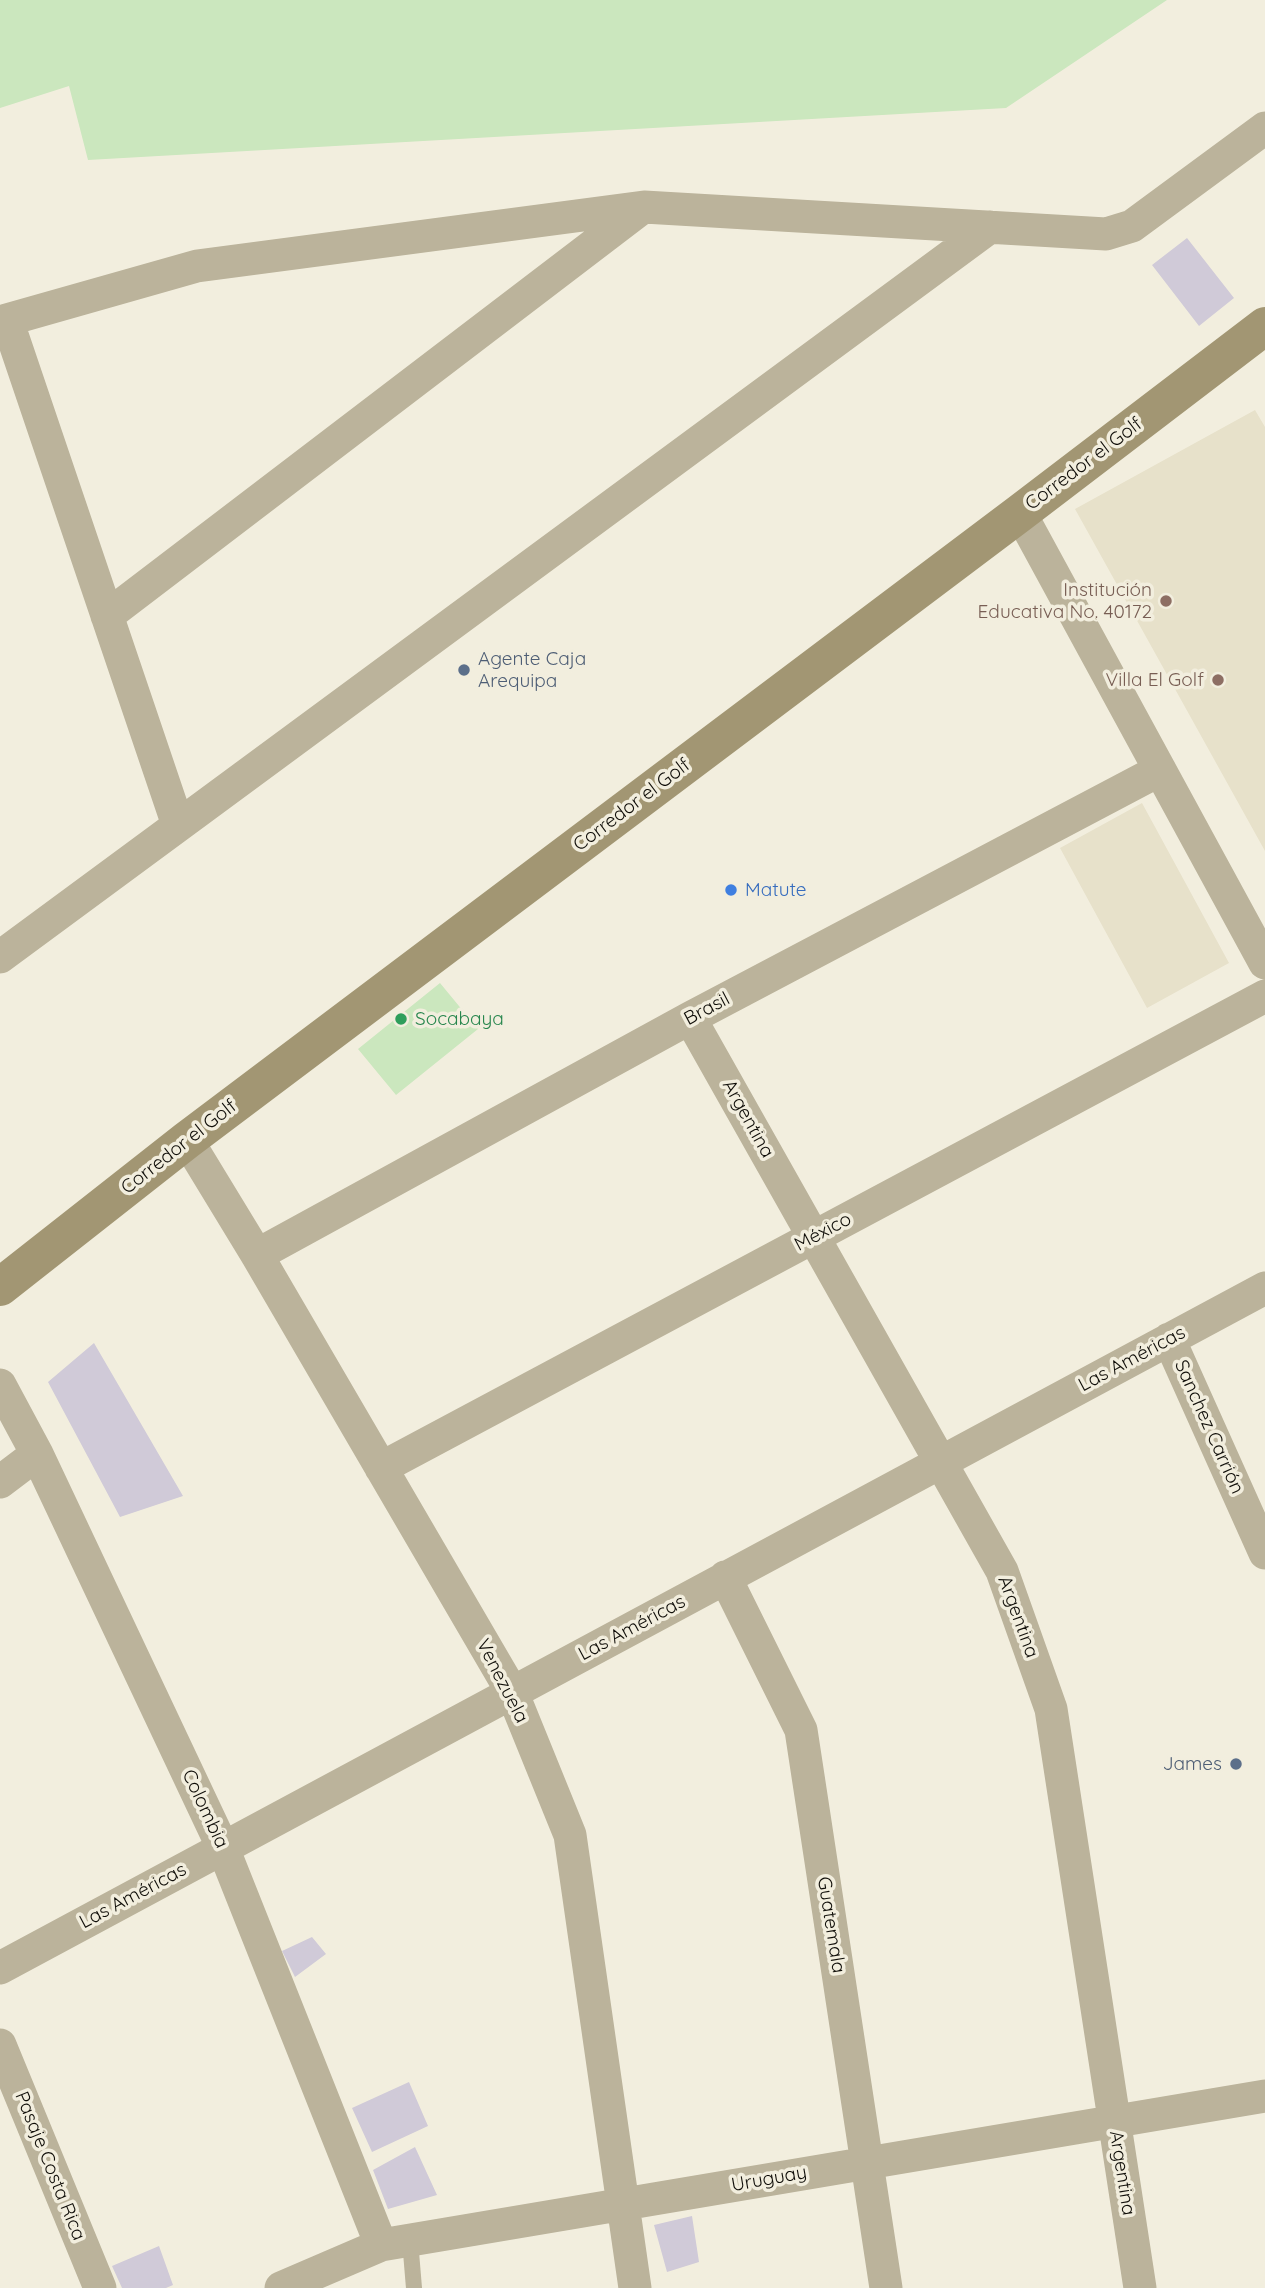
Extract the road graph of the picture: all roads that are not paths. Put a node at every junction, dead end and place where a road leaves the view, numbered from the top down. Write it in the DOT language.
graph roads {
  1 [pos="1265,128"];
  2 [pos="644,207"];
  3 [pos="990,227"];
  4 [pos="3,321"];
  5 [pos="1265,326"];
  6 [pos="1020,513"];
  7 [pos="107,616"];
  8 [pos="1160,770"];
  9 [pos="178,825"];
  10 [pos="0,957"];
  11 [pos="1265,963"];
  12 [pos="1265,996"];
  13 [pos="690,1018"];
  14 [pos="187,1140"];
  15 [pos="814,1237"];
  16 [pos="257,1255"];
  17 [pos="0,1287"];
  18 [pos="1265,1288"];
  19 [pos="1169,1339"];
  20 [pos="0,1385"];
  21 [pos="37,1454"];
  22 [pos="941,1462"];
  23 [pos="381,1468"];
  24 [pos="0,1482"];
  25 [pos="1265,1553"];
  26 [pos="725,1577"];
  27 [pos="512,1692"];
  28 [pos="223,1848"];
  29 [pos="0,1968"];
  30 [pos="0,2045"];
  31 [pos="1265,2096"];
  32 [pos="1114,2121"];
  33 [pos="867,2163"];
  34 [pos="623,2204"];
  35 [pos="395,2242"];
  36 [pos="100,2288"];
  37 [pos="281,2288"];
  38 [pos="414,2288"];
  39 [pos="635,2288"];
  40 [pos="886,2288"];
  41 [pos="1140,2288"];
  1 -- 3 [label="street"];
  2 -- 3 [label="street"];
  2 -- 4 [label="street"];
  2 -- 7 [label="street"];
  3 -- 9 [label="street"];
  4 -- 7 [label="street"];
  5 -- 6 [label="street, Corredor el Golf"];
  6 -- 8 [label="street"];
  6 -- 14 [label="street, Corredor el Golf"];
  7 -- 9 [label="street"];
  8 -- 11 [label="street"];
  8 -- 13 [label="street, Brasil"];
  9 -- 10 [label="street"];
  12 -- 15 [label="street, México"];
  13 -- 15 [label="street, Argentina"];
  13 -- 16 [label="street, Brasil"];
  14 -- 16 [label="street, Venezuela"];
  14 -- 17 [label="street, Corredor el Golf"];
  15 -- 22 [label="street, Argentina"];
  15 -- 23 [label="street, México"];
  16 -- 23 [label="street, Venezuela"];
  18 -- 19 [label="street, Las Américas"];
  19 -- 22 [label="street, Las Américas"];
  19 -- 25 [label="street, Sanchez Carrión"];
  20 -- 21 [label="street, Colombia"];
  21 -- 24 [label="street"];
  21 -- 28 [label="street, Colombia"];
  22 -- 26 [label="street, Las Américas"];
  22 -- 32 [label="street, Argentina"];
  23 -- 27 [label="street, Venezuela"];
  26 -- 27 [label="street, Las Américas"];
  26 -- 33 [label="street, Guatemala"];
  27 -- 28 [label="street, Las Américas"];
  27 -- 34 [label="street, Venezuela"];
  28 -- 29 [label="street, Las Américas"];
  28 -- 35 [label="street, Colombia"];
  30 -- 36 [label="street, Pasaje Costa Rica"];
  31 -- 32 [label="street, Uruguay"];
  32 -- 33 [label="street, Uruguay"];
  32 -- 41 [label="street, Argentina"];
  33 -- 34 [label="street, Uruguay"];
  33 -- 40 [label="street, Guatemala"];
  34 -- 35 [label="street, Uruguay"];
  34 -- 39 [label="street, Venezuela"];
  35 -- 37 [label="street, Uruguay"];
  35 -- 38 [label="lane"];
}
